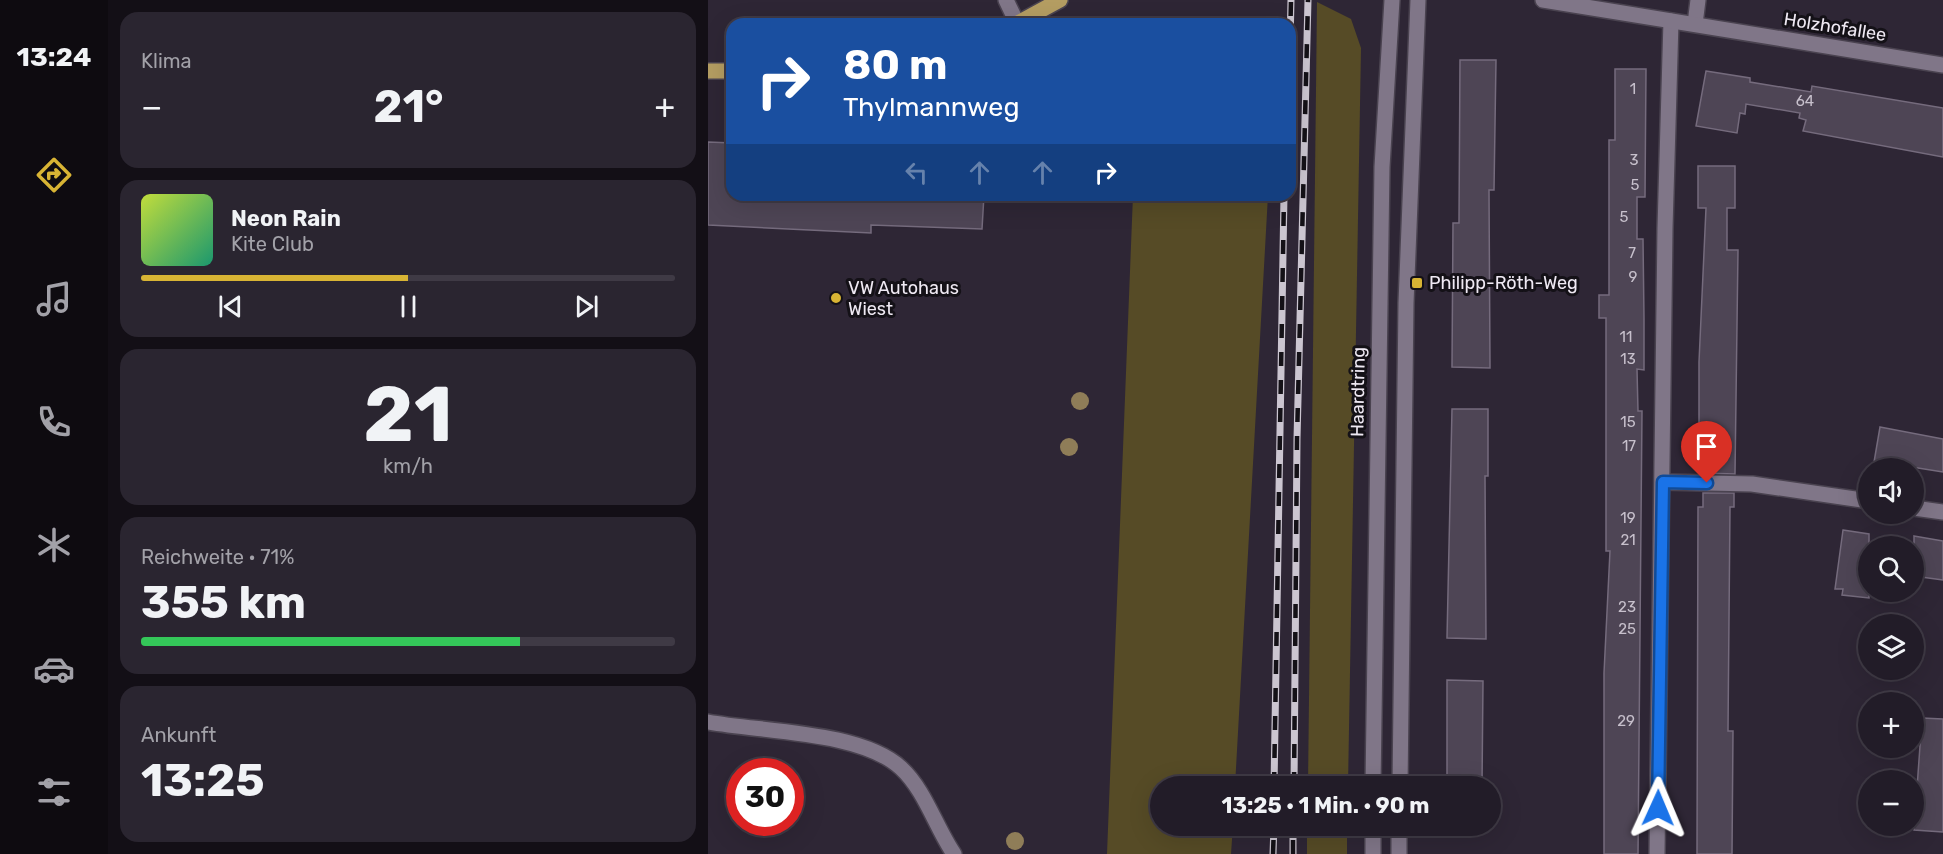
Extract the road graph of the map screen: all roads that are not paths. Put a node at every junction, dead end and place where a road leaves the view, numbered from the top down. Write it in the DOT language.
graph roads {
  1 [pos="1006,0"];
  2 [pos="1060,0"];
  3 [pos="1392,0"];
  4 [pos="1418,0"];
  5 [pos="1543,0"];
  6 [pos="1698,0"];
  7 [pos="1042,4"];
  8 [pos="1017,18"];
  9 [pos="1026,18"];
  10 [pos="1671,21"];
  11 [pos="1695,24"];
  12 [pos="1943,65"];
  13 [pos="708,71"];
  14 [pos="726,71"];
  15 [pos="1663,482"];
  16 [pos="1858,499"];
  17 [pos="1924,509"];
  18 [pos="1943,512"];
  19 [pos="708,722"];
  20 [pos="1373,776"];
  21 [pos="1400,776"];
  22 [pos="1373,836"];
  23 [pos="1399,836"];
  24 [pos="954,854"];
  25 [pos="1373,854"];
  26 [pos="1399,854"];
  27 [pos="1657,854"];
  1 -- 8 [label="main road"];
  2 -- 7 [label="main road"];
  3 -- 20 [label="main road, Haardtring"];
  4 -- 21 [label="main road"];
  5 -- 10 [label="main road, Holzhofallee"];
  6 -- 11 [label="main road"];
  7 -- 9 [label="main road"];
  10 -- 11 [label="main road, Holzhofallee"];
  10 -- 15 [label="main road"];
  11 -- 12 [label="main road, Holzhofallee"];
  13 -- 14 [label="main road"];
  15 -- 16 [label="main road"];
  15 -- 27 [label="main road"];
  17 -- 18 [label="main road"];
  19 -- 24 [label="main road"];
  22 -- 25 [label="main road"];
  23 -- 26 [label="main road"];
}
